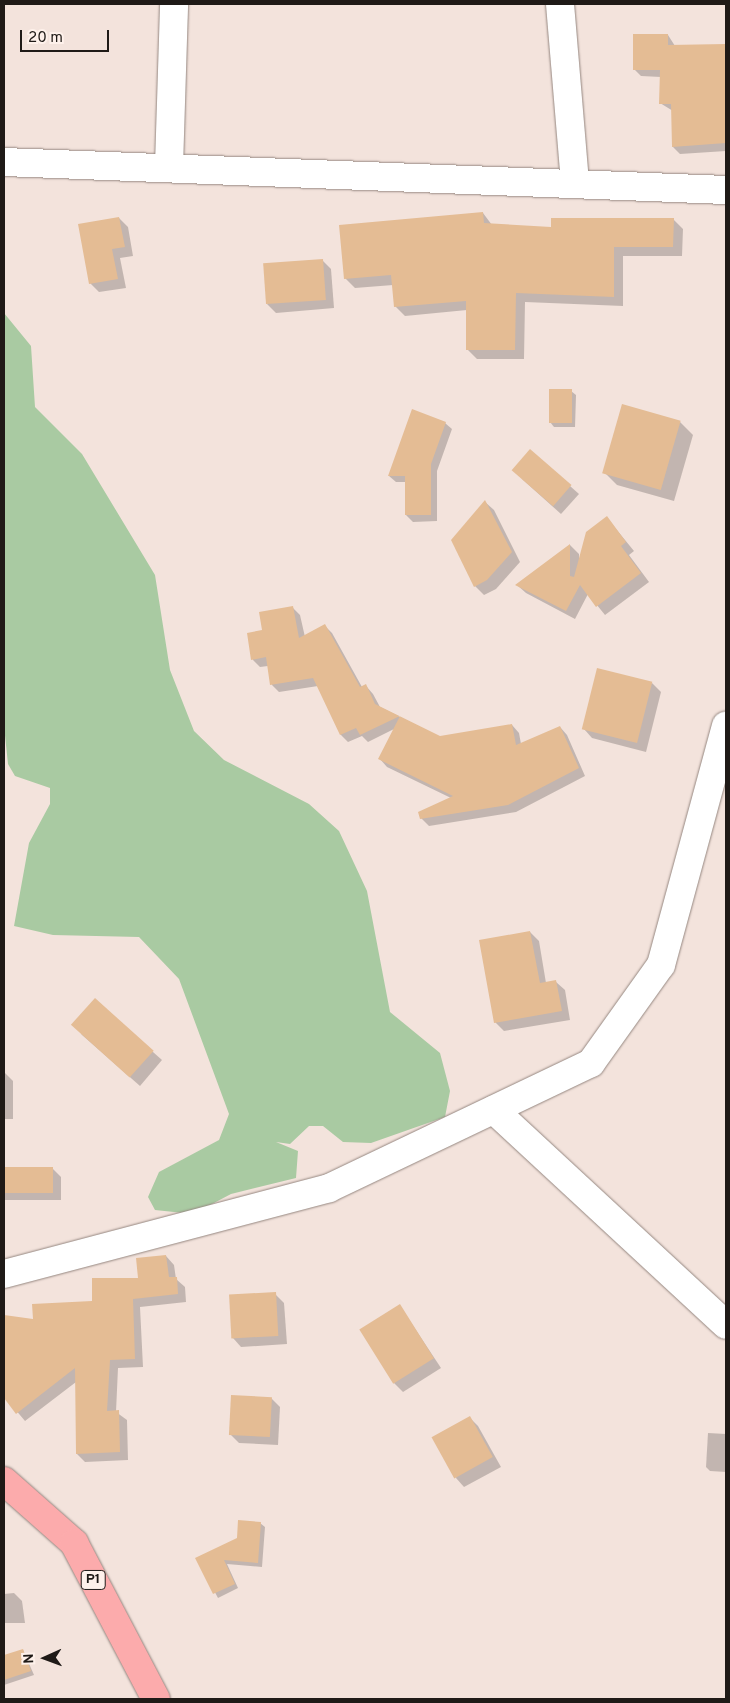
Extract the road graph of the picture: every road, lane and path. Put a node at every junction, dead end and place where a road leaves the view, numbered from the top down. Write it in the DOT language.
graph roads {
  1 [pos="174,4"];
  2 [pos="560,4"];
  3 [pos="4,162"];
  4 [pos="169,166"];
  5 [pos="576,183"];
  6 [pos="726,190"];
  7 [pos="726,726"];
  8 [pos="494,1110"];
  9 [pos="4,1274"];
  10 [pos="726,1325"];
  11 [pos="4,1481"];
  12 [pos="156,1699"];
  1 -- 4 [label="street"];
  2 -- 5 [label="street"];
  3 -- 4 [label="street"];
  4 -- 5 [label="street"];
  5 -- 6 [label="street"];
  7 -- 8 [label="street"];
  8 -- 9 [label="street"];
  8 -- 10 [label="street"];
  11 -- 12 [label="main road, P1"];
}
